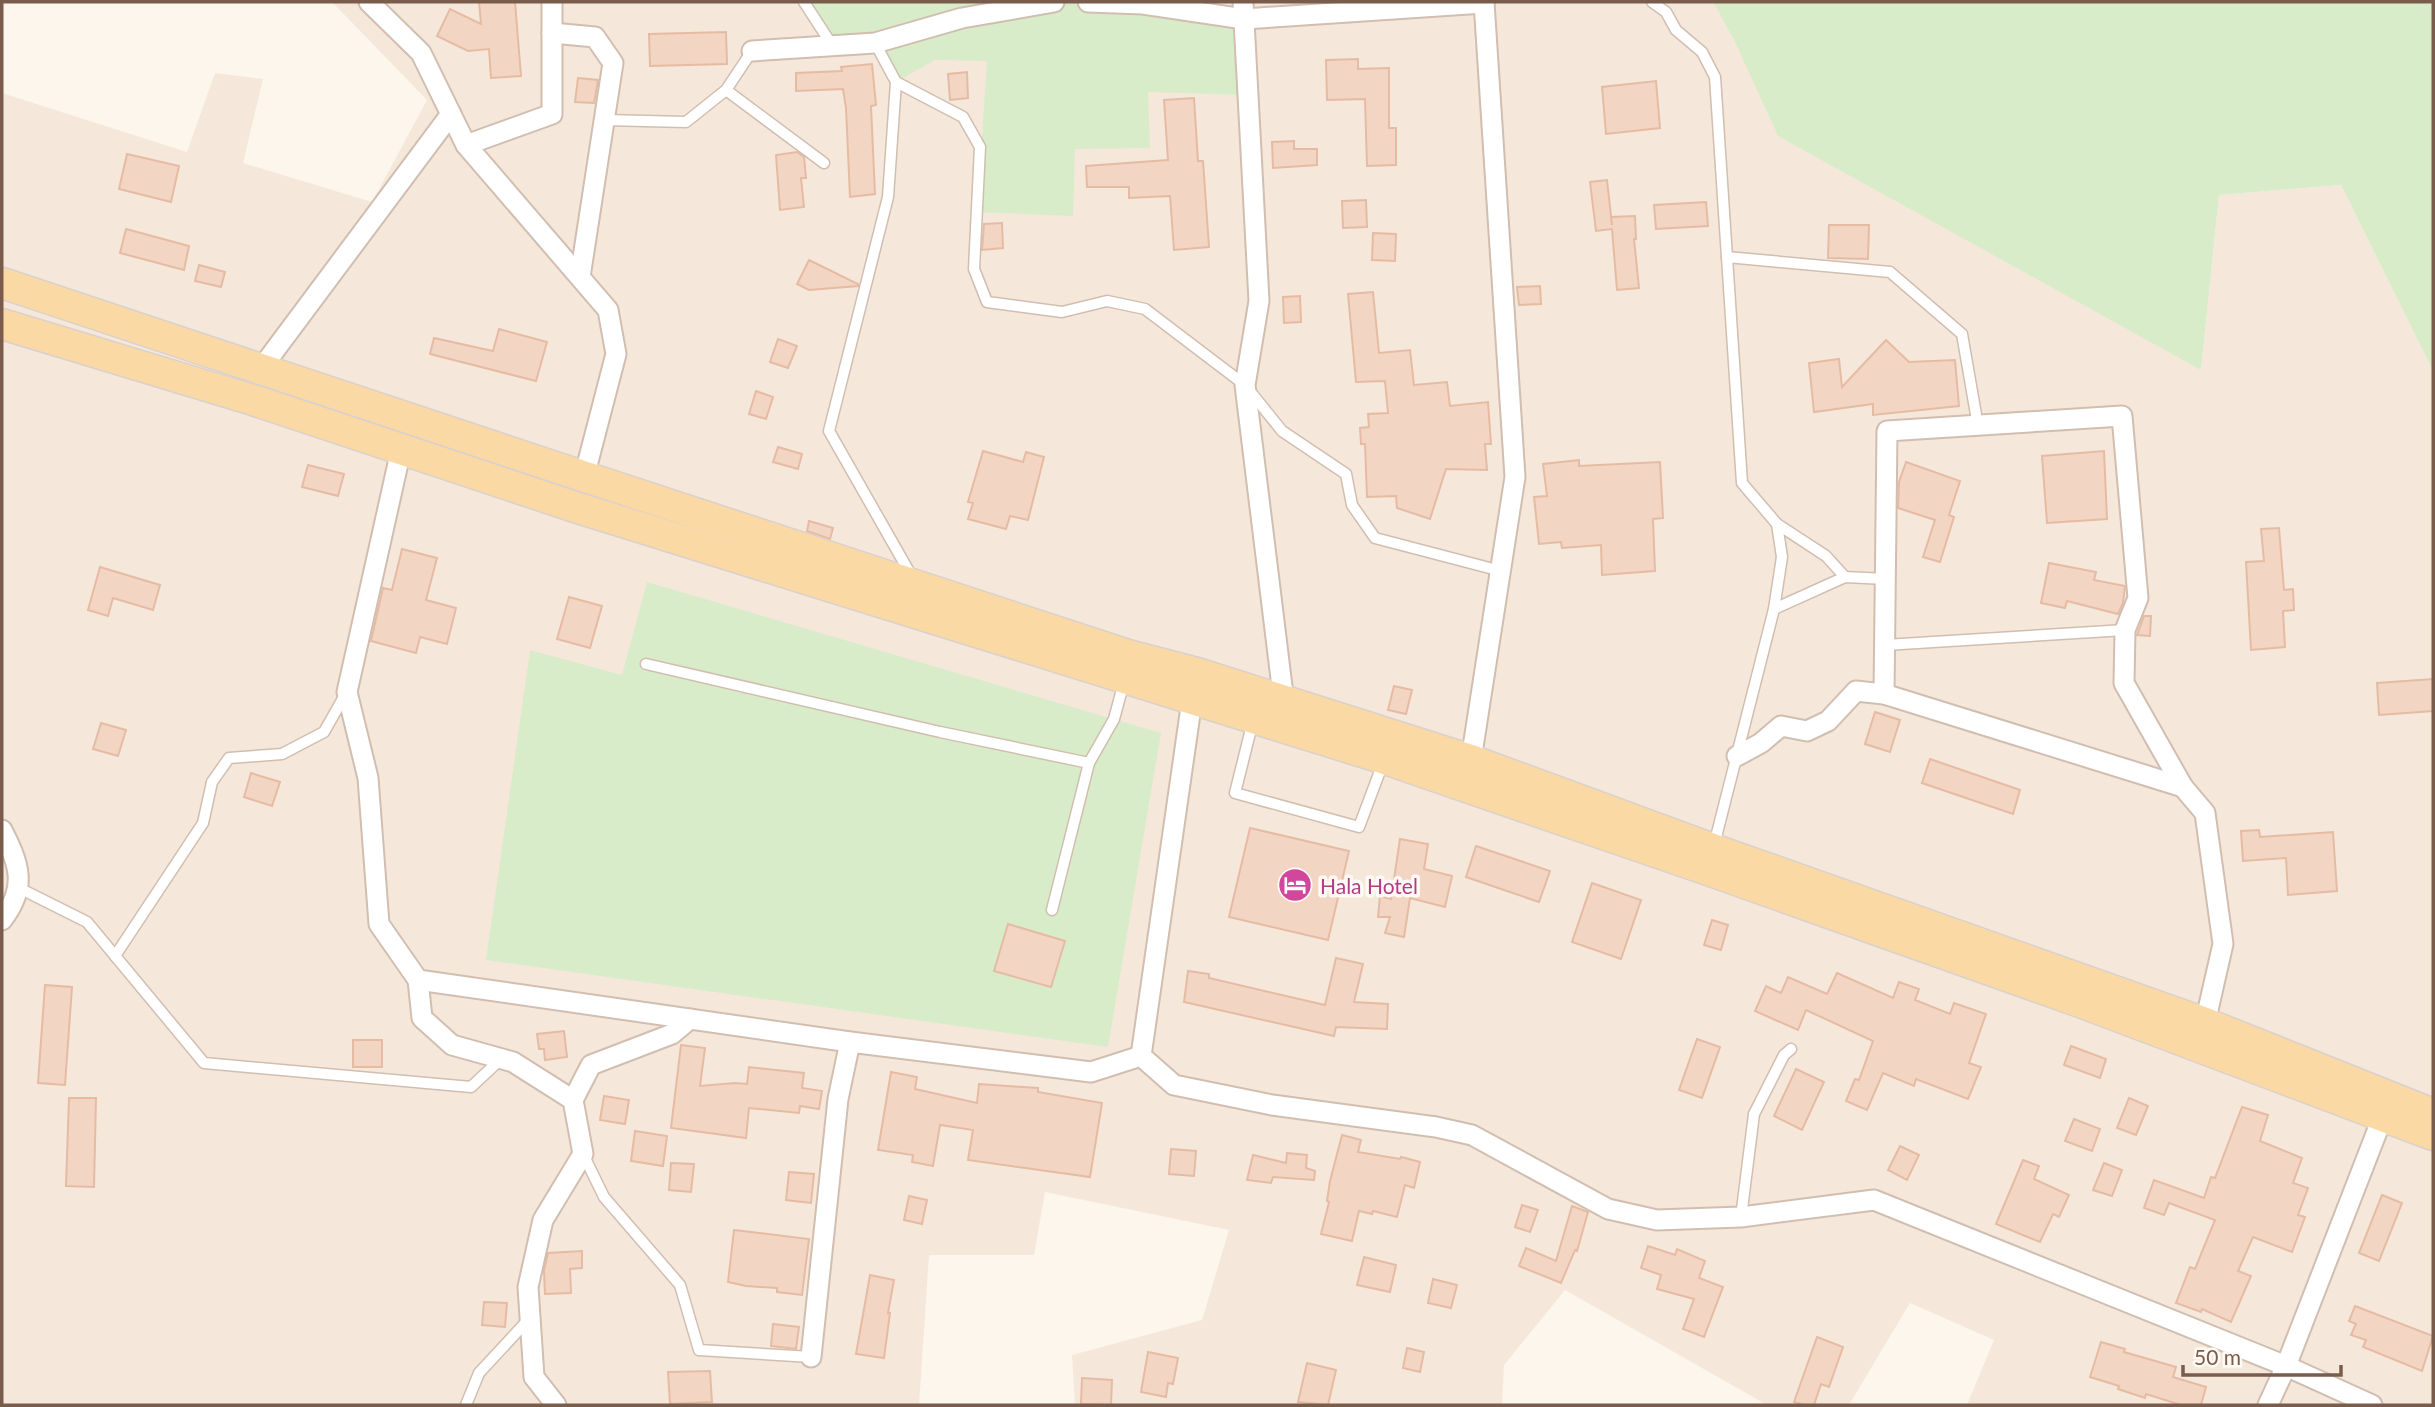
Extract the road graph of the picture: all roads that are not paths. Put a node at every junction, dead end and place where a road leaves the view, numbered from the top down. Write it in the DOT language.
graph roads {
  1 [pos="369,2"];
  2 [pos="552,2"];
  3 [pos="804,2"];
  4 [pos="1055,2"];
  5 [pos="1088,2"];
  6 [pos="1487,2"];
  7 [pos="1652,2"];
  8 [pos="1243,10"];
  9 [pos="552,33"];
  10 [pos="875,43"];
  11 [pos="832,45"];
  12 [pos="752,51"];
  13 [pos="896,82"];
  14 [pos="726,90"];
  15 [pos="451,114"];
  16 [pos="604,120"];
  17 [pos="466,145"];
  18 [pos="824,163"];
  19 [pos="1727,257"];
  20 [pos="580,277"];
  21 [pos="2,283"];
  22 [pos="2,324"];
  23 [pos="260,370"];
  24 [pos="1245,385"];
  25 [pos="1978,426"];
  26 [pos="401,450"];
  27 [pos="584,477"];
  28 [pos="1777,524"];
  29 [pos="1501,571"];
  30 [pos="1846,577"];
  31 [pos="1886,579"];
  32 [pos="916,585"];
  33 [pos="1774,609"];
  34 [pos="976,619"];
  35 [pos="2126,630"];
  36 [pos="1885,645"];
  37 [pos="646,664"];
  38 [pos="1125,679"];
  39 [pos="347,692"];
  40 [pos="1884,694"];
  41 [pos="1192,700"];
  42 [pos="1283,700"];
  43 [pos="1253,719"];
  44 [pos="1288,729"];
  45 [pos="1737,756"];
  46 [pos="1385,759"];
  47 [pos="1471,760"];
  48 [pos="1088,763"];
  49 [pos="2183,787"];
  50 [pos="2,830"];
  51 [pos="1713,849"];
  52 [pos="19,888"];
  53 [pos="1052,910"];
  54 [pos="2,920"];
  55 [pos="115,956"];
  56 [pos="418,980"];
  57 [pos="690,1019"];
  58 [pos="2205,1023"];
  59 [pos="850,1042"];
  60 [pos="1791,1049"];
  61 [pos="1141,1056"];
  62 [pos="501,1059"];
  63 [pos="573,1100"];
  64 [pos="2433,1114"];
  65 [pos="2383,1116"];
  66 [pos="2433,1135"];
  67 [pos="583,1154"];
  68 [pos="1741,1217"];
  69 [pos="530,1318"];
  70 [pos="811,1357"];
  71 [pos="2286,1366"];
  72 [pos="466,1405"];
  73 [pos="556,1405"];
  74 [pos="2268,1405"];
  75 [pos="2372,1405"];
  1 -- 15 [label="street"];
  2 -- 9 [label="street"];
  3 -- 11 [label="lane"];
  4 -- 10 [label="street"];
  5 -- 8 [label="street"];
  6 -- 8 [label="street"];
  6 -- 29 [label="street"];
  7 -- 19 [label="lane"];
  8 -- 24 [label="street"];
  9 -- 16 [label="street"];
  9 -- 17 [label="street"];
  10 -- 11 [label="street"];
  10 -- 13 [label="lane"];
  11 -- 12 [label="street"];
  12 -- 14 [label="lane"];
  13 -- 24 [label="lane"];
  13 -- 32 [label="lane"];
  14 -- 16 [label="lane"];
  14 -- 18 [label="lane"];
  15 -- 17 [label="street"];
  15 -- 23 [label="street"];
  16 -- 20 [label="street"];
  17 -- 20 [label="street"];
  19 -- 25 [label="lane"];
  19 -- 28 [label="lane"];
  20 -- 27 [label="street"];
  21 -- 23 [label="main road"];
  22 -- 26 [label="main road"];
  23 -- 27 [label="main road"];
  24 -- 29 [label="lane"];
  24 -- 42 [label="street"];
  25 -- 31 [label="street"];
  25 -- 35 [label="street"];
  26 -- 34 [label="main road"];
  26 -- 39 [label="street"];
  27 -- 32 [label="main road"];
  28 -- 30 [label="lane"];
  28 -- 33 [label="lane"];
  29 -- 47 [label="street"];
  30 -- 31 [label="lane"];
  30 -- 33 [label="lane"];
  31 -- 36 [label="street"];
  32 -- 34 [label="main road"];
  33 -- 45 [label="lane"];
  34 -- 38 [label="main road"];
  34 -- 42 [label="main road"];
  35 -- 36 [label="lane"];
  35 -- 49 [label="street"];
  36 -- 40 [label="street"];
  37 -- 48 [label="lane"];
  38 -- 41 [label="main road"];
  38 -- 48 [label="lane"];
  39 -- 55 [label="lane"];
  39 -- 56 [label="street"];
  40 -- 45 [label="street"];
  40 -- 49 [label="street"];
  41 -- 43 [label="main road"];
  41 -- 61 [label="street"];
  42 -- 44 [label="street"];
  42 -- 47 [label="main road"];
  43 -- 44 [label="main road"];
  43 -- 46 [label="lane"];
  44 -- 46 [label="main road"];
  45 -- 51 [label="lane"];
  46 -- 65 [label="main road"];
  47 -- 51 [label="main road"];
  48 -- 53 [label="lane"];
  49 -- 58 [label="street"];
  50 -- 52 [label="street"];
  51 -- 58 [label="main road"];
  52 -- 54 [label="street"];
  52 -- 55 [label="lane"];
  55 -- 62 [label="lane"];
  56 -- 57 [label="street"];
  56 -- 62 [label="street"];
  57 -- 59 [label="street"];
  57 -- 63 [label="street"];
  58 -- 64 [label="main road"];
  59 -- 61 [label="street"];
  59 -- 70 [label="street"];
  60 -- 68 [label="lane"];
  61 -- 68 [label="street"];
  62 -- 63 [label="street"];
  63 -- 67 [label="street"];
  65 -- 66 [label="main road"];
  65 -- 71 [label="street"];
  67 -- 69 [label="street"];
  67 -- 70 [label="lane"];
  68 -- 71 [label="street"];
  69 -- 72 [label="lane"];
  69 -- 73 [label="street"];
  71 -- 74 [label="street"];
  71 -- 75 [label="street"];
}
